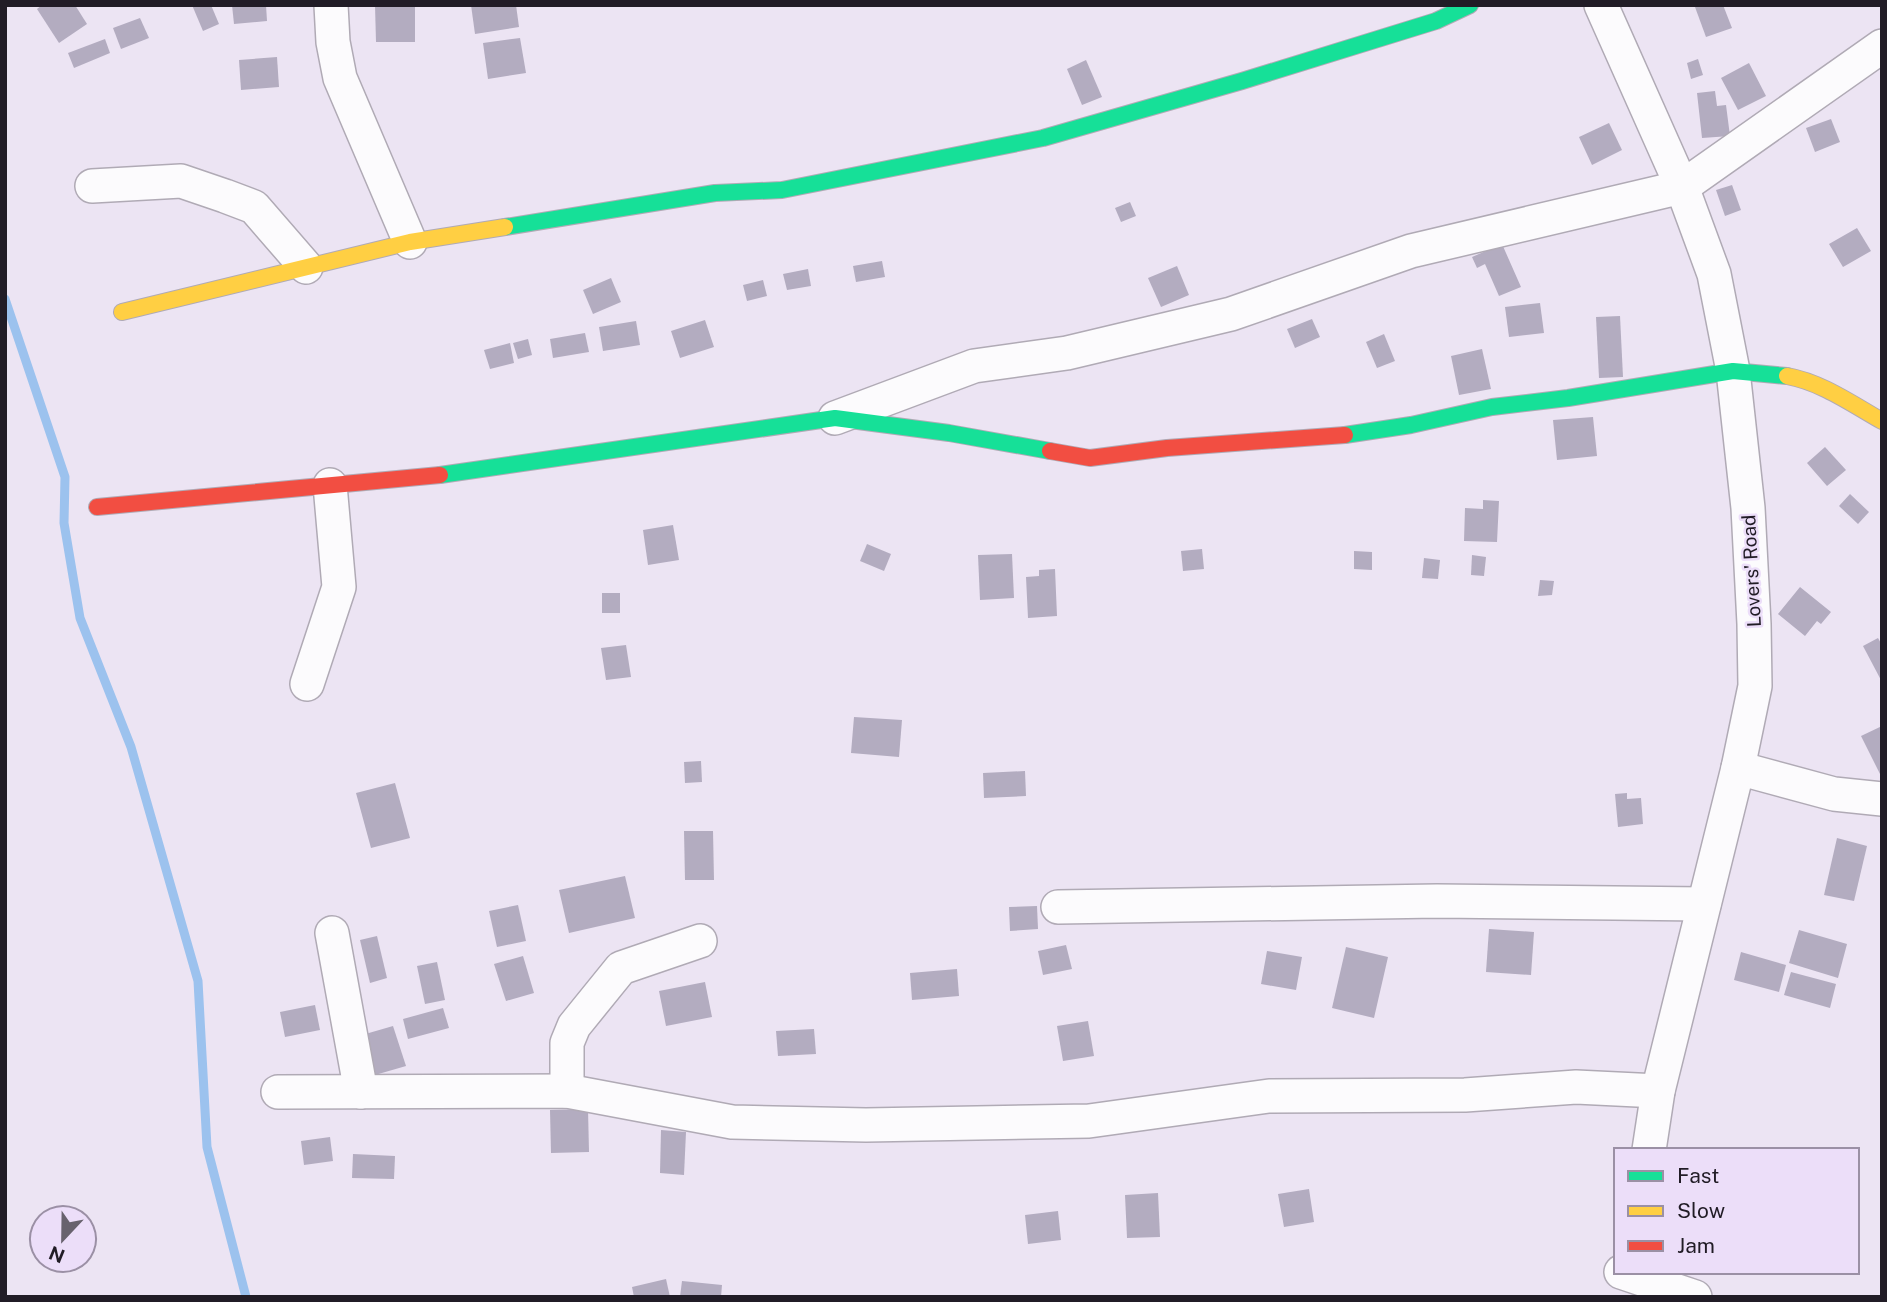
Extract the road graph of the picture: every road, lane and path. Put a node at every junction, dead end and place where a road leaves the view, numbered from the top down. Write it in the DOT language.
graph roads {
  1 [pos="331,5"];
  2 [pos="1471,5"];
  3 [pos="1601,5"];
  4 [pos="1882,46"];
  5 [pos="92,186"];
  6 [pos="1682,187"];
  7 [pos="410,242"];
  8 [pos="306,267"];
  9 [pos="122,312"];
  10 [pos="1732,371"];
  11 [pos="835,418"];
  12 [pos="1882,421"];
  13 [pos="330,485"];
  14 [pos="97,507"];
  15 [pos="307,684"];
  16 [pos="1738,768"];
  17 [pos="1882,799"];
  18 [pos="1704,904"];
  19 [pos="1058,907"];
  20 [pos="332,933"];
  21 [pos="700,942"];
  22 [pos="568,1091"];
  23 [pos="1658,1091"];
  24 [pos="278,1092"];
  25 [pos="361,1092"];
  26 [pos="1649,1148"];
  27 [pos="1618,1274"];
  28 [pos="1625,1274"];
  29 [pos="1610,1297"];
  30 [pos="1695,1297"];
  1 -- 7 [label="street"];
  2 -- 7 [label="street"];
  3 -- 6 [label="street, Lovers' Road"];
  4 -- 6 [label="street"];
  5 -- 8 [label="street"];
  6 -- 10 [label="street, Lovers' Road"];
  6 -- 11 [label="street"];
  7 -- 8 [label="street"];
  8 -- 9 [label="street"];
  10 -- 11 [label="street"];
  10 -- 12 [label="street"];
  10 -- 16 [label="street, Lovers' Road"];
  11 -- 13 [label="street"];
  13 -- 14 [label="street"];
  13 -- 15 [label="street"];
  16 -- 17 [label="street"];
  16 -- 18 [label="street, Lovers' Road"];
  18 -- 19 [label="street"];
  18 -- 23 [label="street, Lovers' Road"];
  20 -- 25 [label="street"];
  21 -- 22 [label="street"];
  22 -- 23 [label="street"];
  22 -- 25 [label="street"];
  23 -- 26 [label="street, Lovers' Road"];
  24 -- 25 [label="street"];
  27 -- 29 [label="street"];
  28 -- 30 [label="street"];
}
